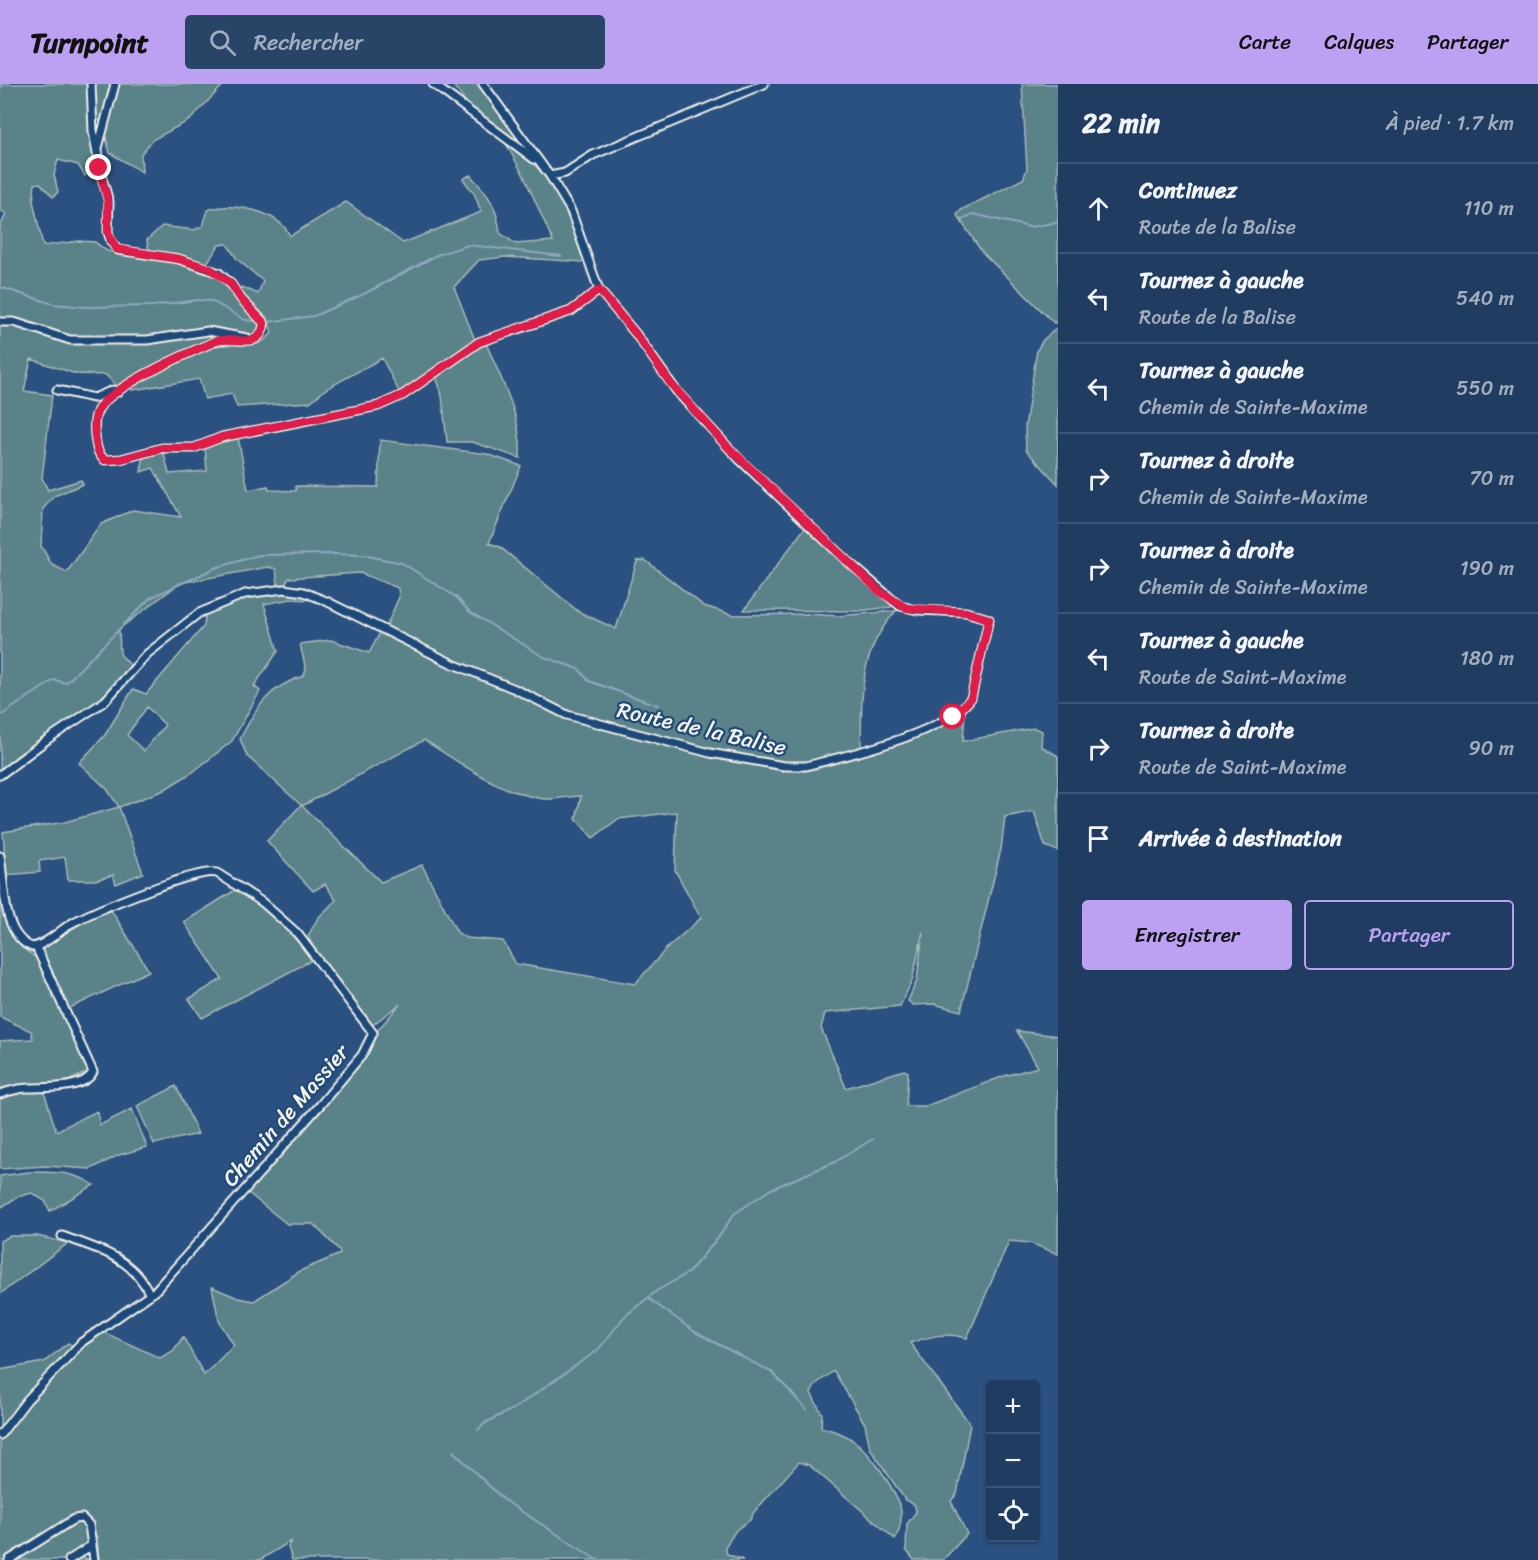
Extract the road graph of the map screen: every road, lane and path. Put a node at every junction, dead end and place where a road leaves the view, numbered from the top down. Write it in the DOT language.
graph roads {
  1 [pos="91,84"];
  2 [pos="115,84"];
  3 [pos="433,84"];
  4 [pos="483,84"];
  5 [pos="764,84"];
  6 [pos="98,156"];
  7 [pos="540,164"];
  8 [pos="550,176"];
  9 [pos="599,290"];
  10 [pos="0,322"];
  11 [pos="256,338"];
  12 [pos="57,390"];
  13 [pos="118,392"];
  14 [pos="0,775"];
  15 [pos="0,856"];
  16 [pos="36,947"];
  17 [pos="0,1094"];
  18 [pos="62,1236"];
  19 [pos="150,1295"];
  20 [pos="0,1435"];
  21 [pos="92,1545"];
  22 [pos="9,1560"];
  23 [pos="69,1560"];
  24 [pos="94,1560"];
  1 -- 6 [label="street"];
  2 -- 6 [label="street"];
  3 -- 7 [label="street"];
  4 -- 7 [label="street"];
  5 -- 8 [label="street"];
  6 -- 11 [label="street"];
  7 -- 8 [label="street"];
  8 -- 9 [label="street"];
  9 -- 13 [label="street"];
  9 -- 14 [label="street, Route de la Balise"];
  10 -- 11 [label="street"];
  11 -- 13 [label="street"];
  12 -- 13 [label="street"];
  15 -- 16 [label="street"];
  16 -- 17 [label="street"];
  16 -- 19 [label="street, Chemin de Massier"];
  18 -- 19 [label="street"];
  19 -- 20 [label="street, Chemin de Massier"];
  21 -- 22 [label="street"];
  21 -- 23 [label="street"];
  21 -- 24 [label="street"];
}
